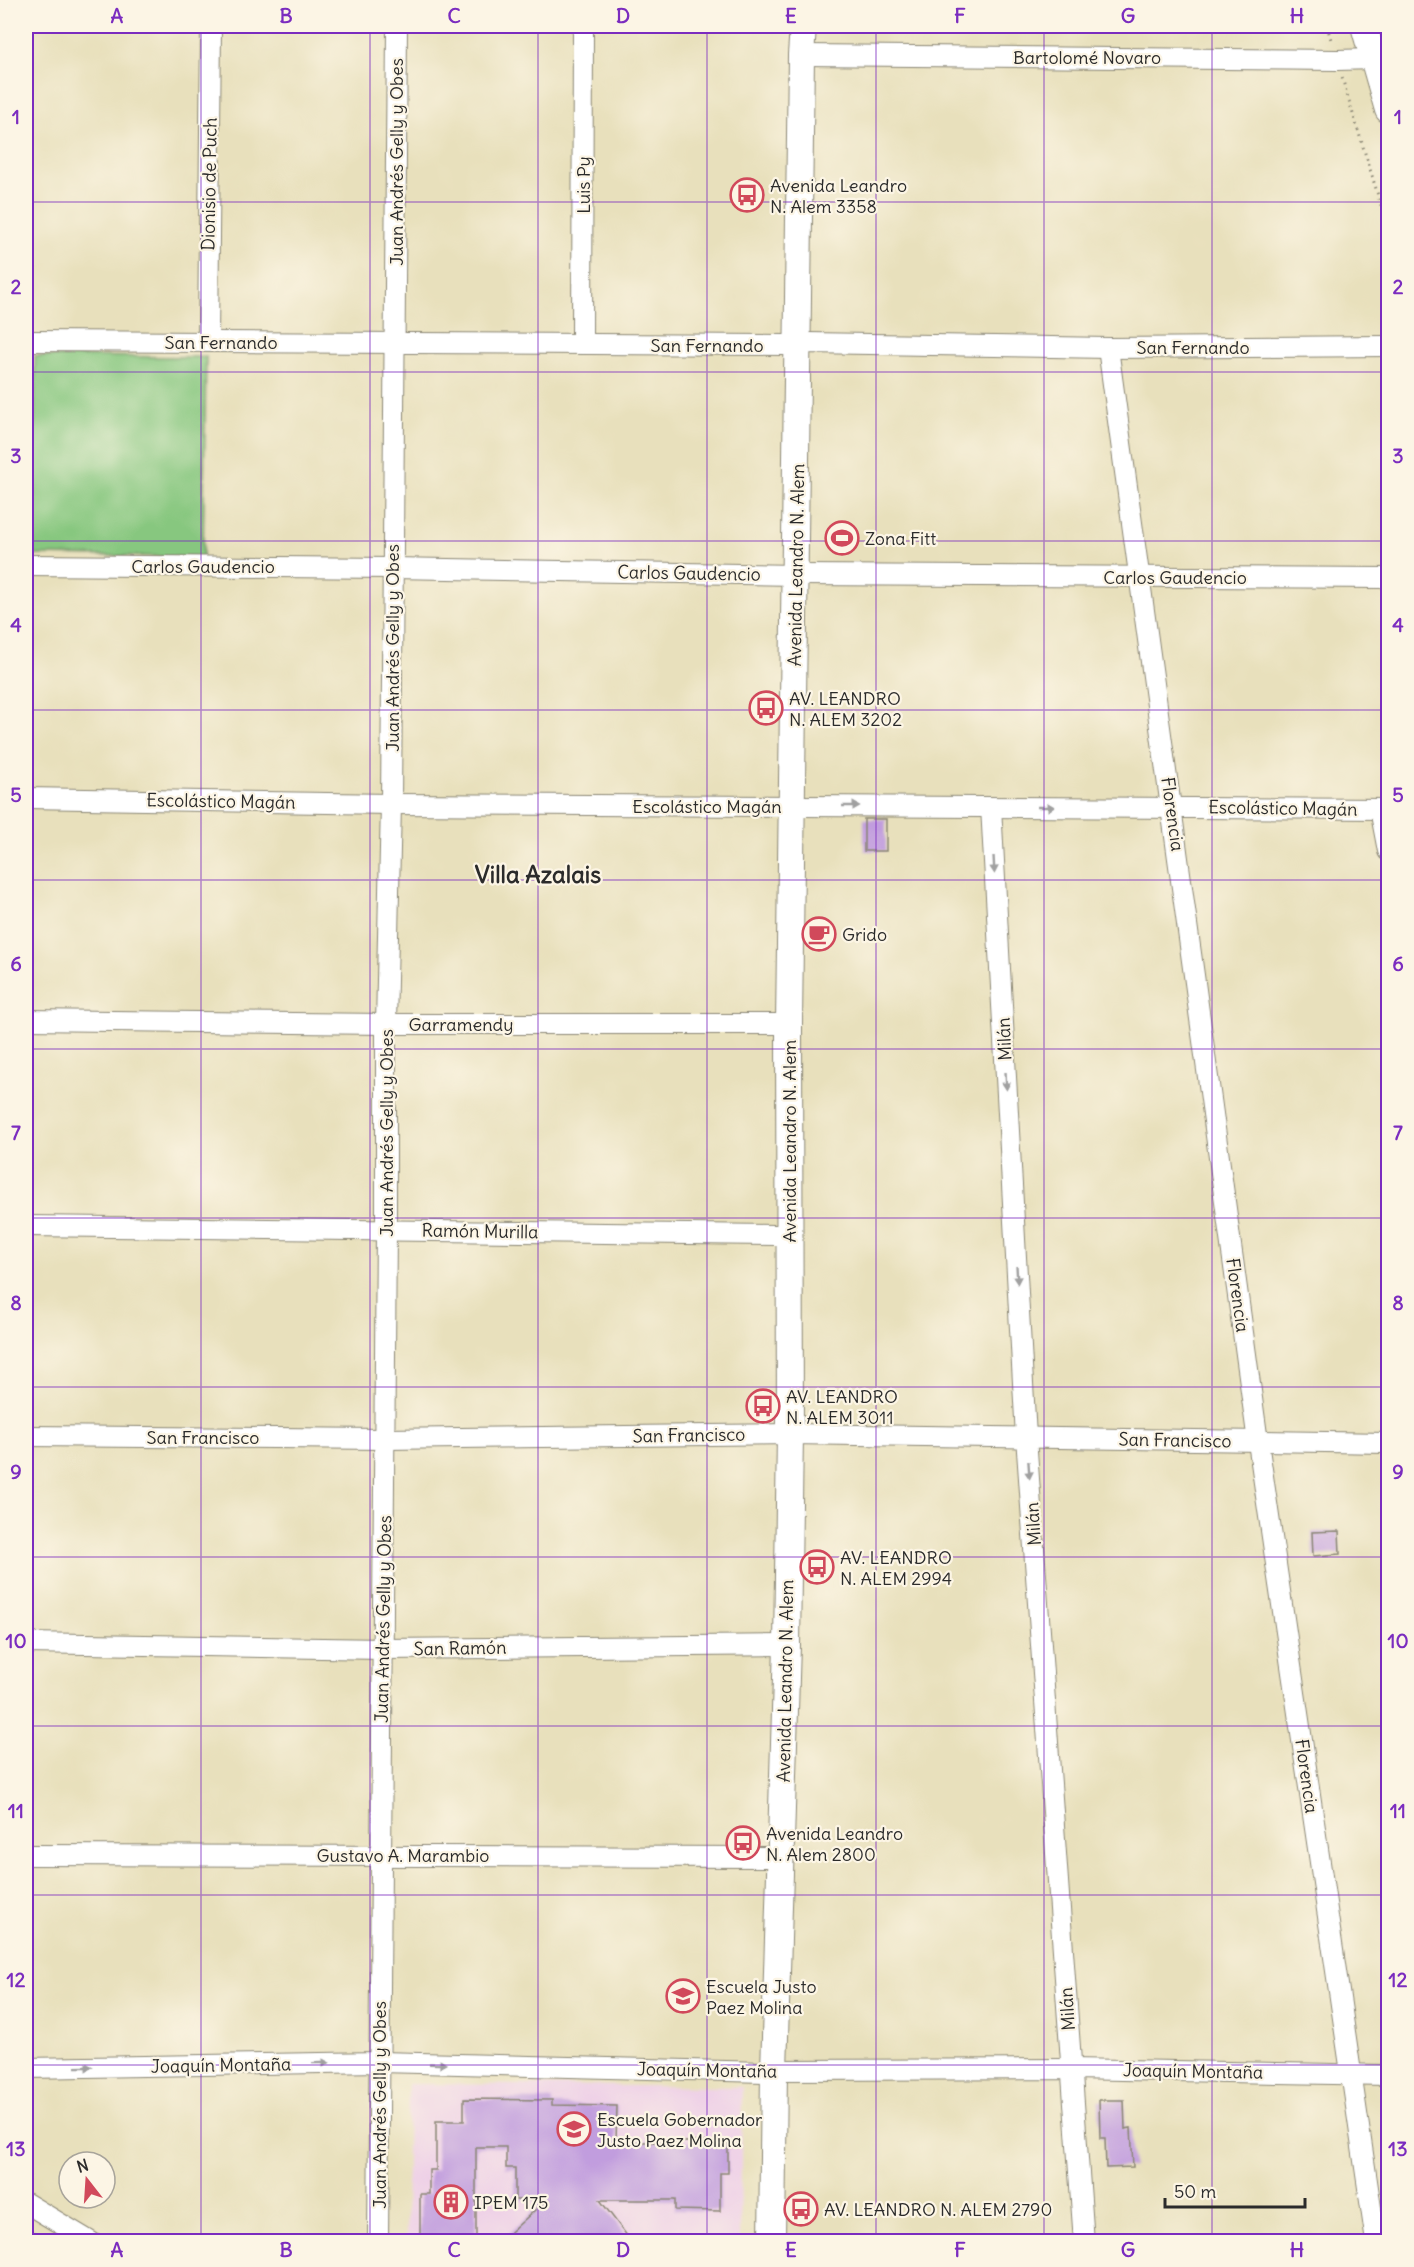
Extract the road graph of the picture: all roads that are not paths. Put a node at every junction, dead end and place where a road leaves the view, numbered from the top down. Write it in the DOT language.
graph roads {
  1 [pos="211,26"];
  2 [pos="397,26"];
  3 [pos="583,26"];
  4 [pos="1364,26"];
  5 [pos="801,36"];
  6 [pos="1381,57"];
  7 [pos="1389,110"];
  8 [pos="26,341"];
  9 [pos="208,342"];
  10 [pos="395,342"];
  11 [pos="582,344"];
  12 [pos="798,345"];
  13 [pos="1389,346"];
  14 [pos="1108,348"];
  15 [pos="26,565"];
  16 [pos="392,568"];
  17 [pos="796,575"];
  18 [pos="1141,577"];
  19 [pos="1389,578"];
  20 [pos="26,798"];
  21 [pos="391,804"];
  22 [pos="792,806"];
  23 [pos="991,807"];
  24 [pos="1172,807"];
  25 [pos="1384,809"];
  26 [pos="1389,851"];
  27 [pos="26,1020"];
  28 [pos="789,1023"];
  29 [pos="386,1024"];
  30 [pos="26,1226"];
  31 [pos="386,1229"];
  32 [pos="790,1232"];
  33 [pos="790,1434"];
  34 [pos="26,1436"];
  35 [pos="1026,1437"];
  36 [pos="385,1439"];
  37 [pos="1258,1442"];
  38 [pos="1389,1443"];
  39 [pos="26,1643"];
  40 [pos="787,1645"];
  41 [pos="383,1650"];
  42 [pos="26,1855"];
  43 [pos="381,1855"];
  44 [pos="781,1857"];
  45 [pos="380,2062"];
  46 [pos="26,2068"];
  47 [pos="1071,2069"];
  48 [pos="774,2070"];
  49 [pos="1351,2074"];
  50 [pos="1389,2075"];
  51 [pos="26,2204"];
  52 [pos="91,2241"];
  53 [pos="378,2241"];
  54 [pos="772,2241"];
  55 [pos="1084,2241"];
  56 [pos="1376,2241"];
  1 -- 9 [label="street, Dionisio de Puch"];
  2 -- 10 [label="street, Juan Andrés Gelly y Obes"];
  3 -- 11 [label="street, Luis Py"];
  4 -- 6 [label="main road"];
  5 -- 6 [label="street, Bartolomé Novaro"];
  5 -- 12 [label="main road, Avenida Leandro N. Alem"];
  6 -- 7 [label="main road"];
  8 -- 9 [label="street, San Fernando"];
  9 -- 10 [label="street, San Fernando"];
  10 -- 11 [label="street, San Fernando"];
  10 -- 16 [label="street, Juan Andrés Gelly y Obes"];
  11 -- 12 [label="street, San Fernando"];
  12 -- 14 [label="street, San Fernando"];
  12 -- 17 [label="main road, Avenida Leandro N. Alem"];
  13 -- 14 [label="street, San Fernando"];
  14 -- 18 [label="street, Florencia"];
  15 -- 16 [label="street, Carlos Gaudencio"];
  16 -- 17 [label="street, Carlos Gaudencio"];
  16 -- 21 [label="street, Juan Andrés Gelly y Obes"];
  17 -- 18 [label="street, Carlos Gaudencio"];
  17 -- 22 [label="main road, Avenida Leandro N. Alem"];
  18 -- 19 [label="street, Carlos Gaudencio"];
  18 -- 24 [label="street, Florencia"];
  20 -- 21 [label="street, Escolástico Magán"];
  21 -- 22 [label="street, Escolástico Magán"];
  21 -- 29 [label="street, Juan Andrés Gelly y Obes"];
  22 -- 23 [label="street, Escolástico Magán, one-way"];
  22 -- 28 [label="main road, Avenida Leandro N. Alem"];
  23 -- 24 [label="street, Escolástico Magán, one-way"];
  23 -- 35 [label="street, Milán, one-way"];
  24 -- 25 [label="street, Escolástico Magán"];
  24 -- 37 [label="street, Florencia"];
  25 -- 26 [label="street"];
  27 -- 29 [label="street, Garramendy"];
  28 -- 29 [label="street, Garramendy"];
  28 -- 32 [label="main road, Avenida Leandro N. Alem"];
  29 -- 31 [label="street, Juan Andrés Gelly y Obes"];
  30 -- 31 [label="street, Ramón Murilla"];
  31 -- 32 [label="street, Ramón Murilla"];
  31 -- 36 [label="street, Juan Andrés Gelly y Obes"];
  32 -- 33 [label="main road, Avenida Leandro N. Alem"];
  33 -- 35 [label="street, San Francisco"];
  33 -- 36 [label="street, San Francisco"];
  33 -- 40 [label="main road, Avenida Leandro N. Alem"];
  34 -- 36 [label="street, San Francisco"];
  35 -- 37 [label="street, San Francisco"];
  35 -- 47 [label="street, Milán, one-way"];
  36 -- 41 [label="street, Juan Andrés Gelly y Obes"];
  37 -- 38 [label="street, San Francisco"];
  37 -- 49 [label="street, Florencia"];
  39 -- 41 [label="street, San Ramón"];
  40 -- 41 [label="street, San Ramón"];
  40 -- 44 [label="main road, Avenida Leandro N. Alem"];
  41 -- 43 [label="street, Juan Andrés Gelly y Obes"];
  42 -- 43 [label="street, Gustavo A. Marambio"];
  43 -- 44 [label="street, Gustavo A. Marambio"];
  43 -- 45 [label="street, Juan Andrés Gelly y Obes"];
  44 -- 48 [label="main road, Avenida Leandro N. Alem"];
  46 -- 45 [label="street, Joaquín Montaña, one-way"];
  45 -- 48 [label="street, Joaquín Montaña, one-way"];
  45 -- 53 [label="street, Juan Andrés Gelly y Obes"];
  47 -- 48 [label="street, Joaquín Montaña"];
  47 -- 49 [label="street, Joaquín Montaña"];
  47 -- 55 [label="street, Milán"];
  48 -- 54 [label="main road, Avenida Leandro N. Alem"];
  49 -- 50 [label="street, Joaquín Montaña"];
  49 -- 56 [label="street, Florencia"];
  51 -- 52 [label="street"];
}
